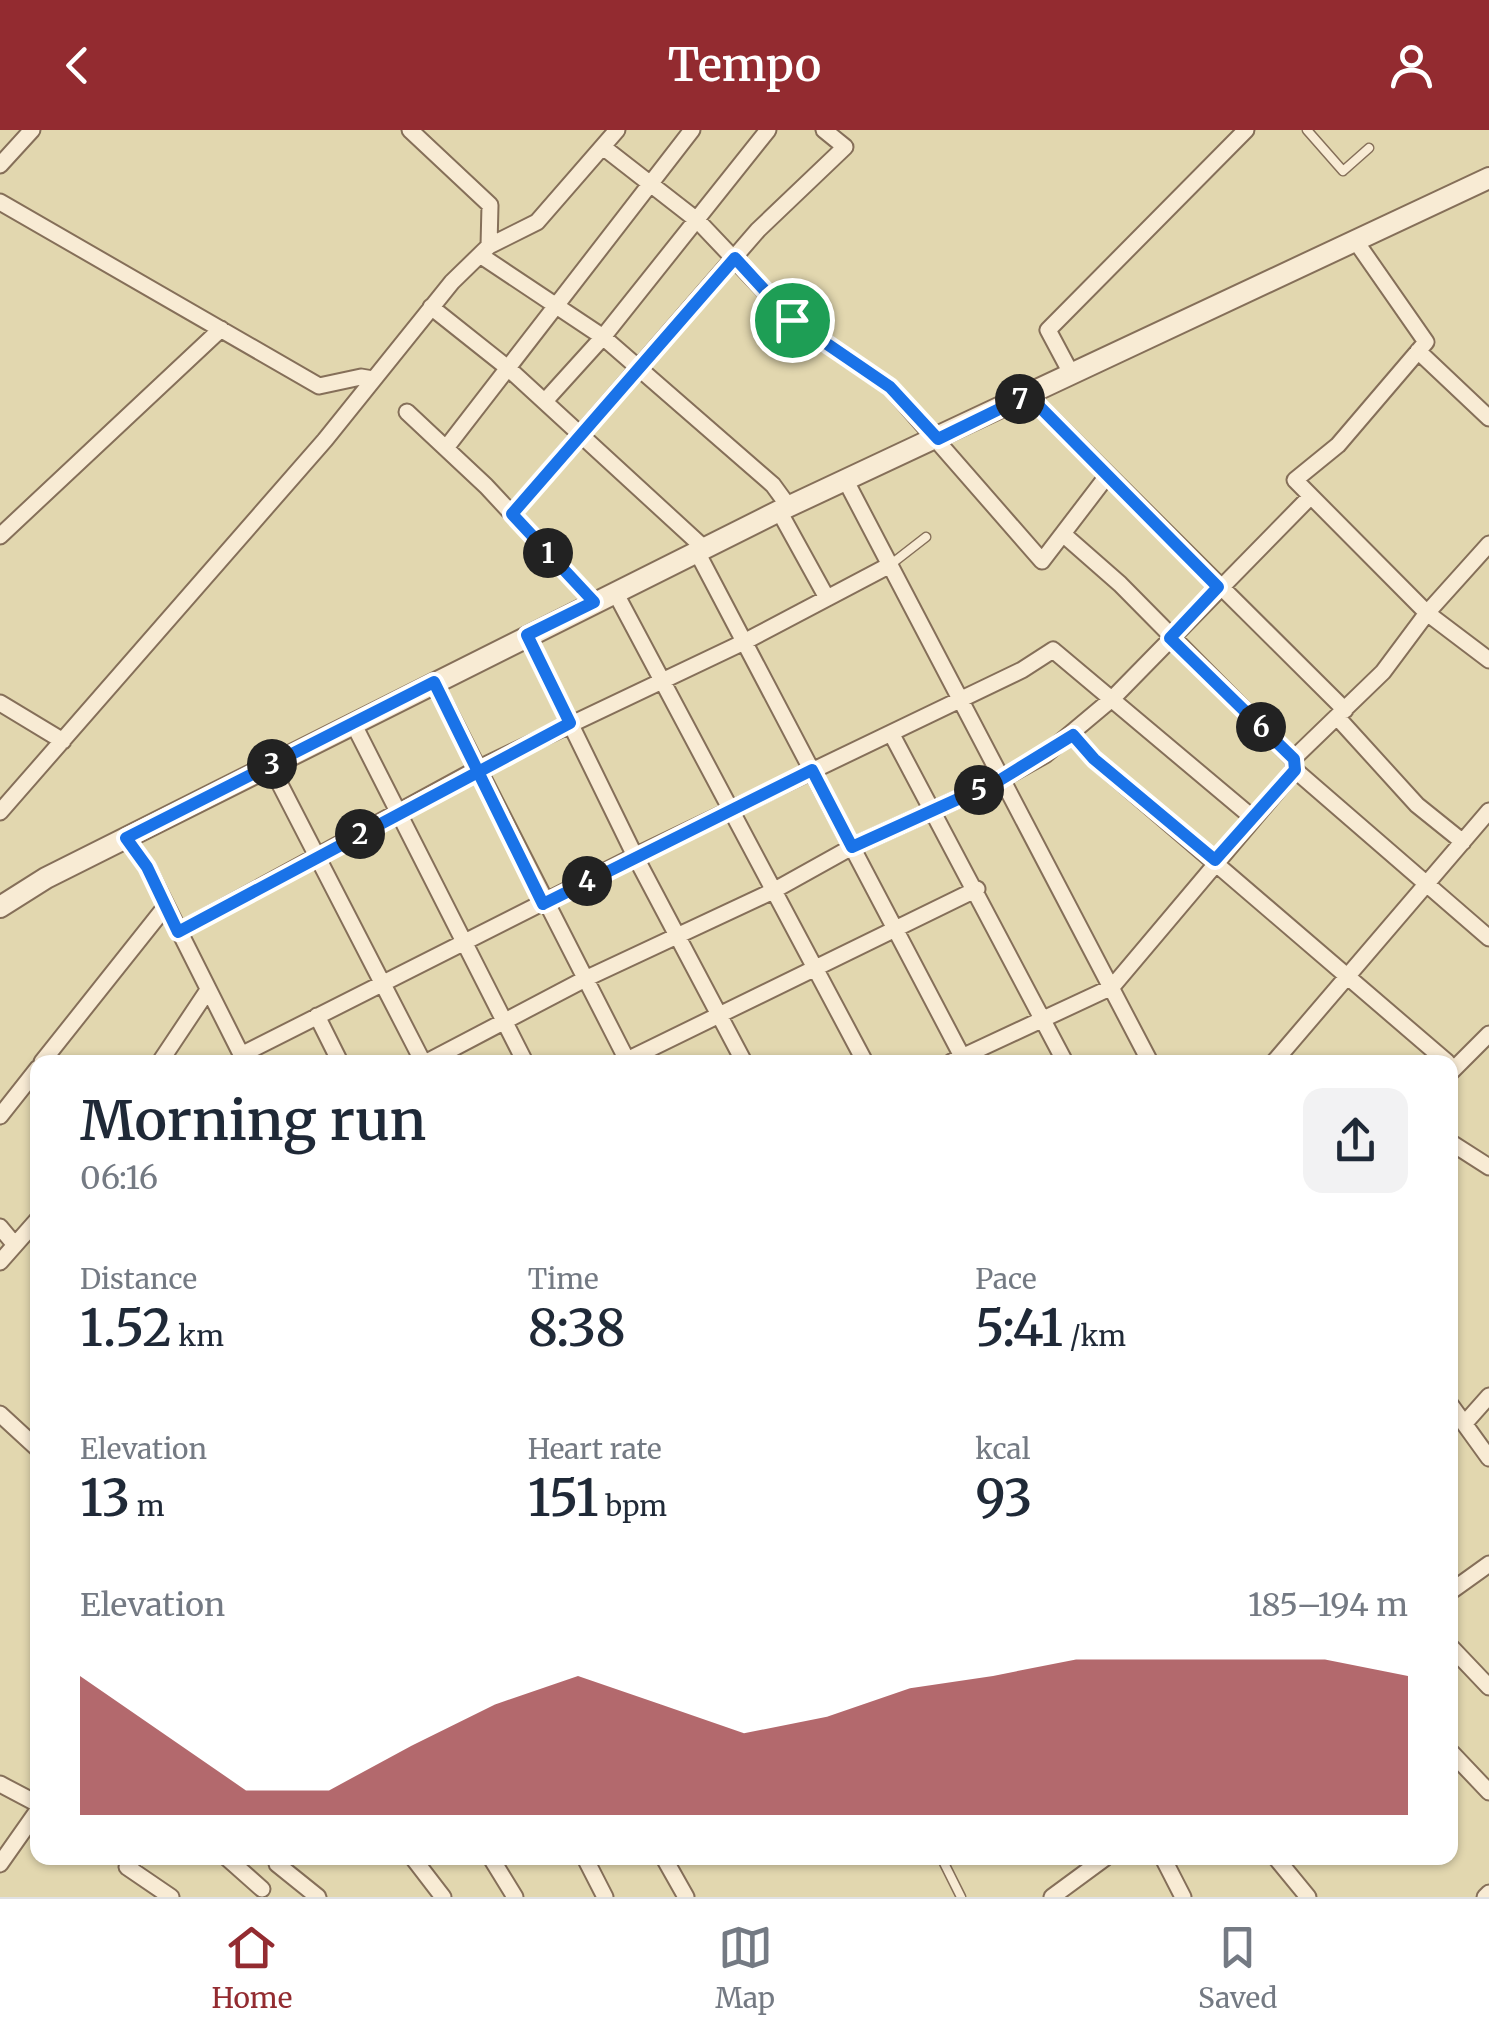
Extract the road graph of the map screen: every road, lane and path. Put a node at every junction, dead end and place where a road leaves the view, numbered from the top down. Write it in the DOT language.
graph roads {
  1 [pos="32,130"];
  2 [pos="410,130"];
  3 [pos="616,130"];
  4 [pos="692,130"];
  5 [pos="768,130"];
  6 [pos="824,130"];
  7 [pos="1246,130"];
  8 [pos="1307,130"];
  9 [pos="603,146"];
  10 [pos="1368,148"];
  11 [pos="0,165"];
  12 [pos="1489,178"];
  13 [pos="650,186"];
  14 [pos="0,202"];
  15 [pos="698,222"];
  16 [pos="1357,242"];
  17 [pos="484,250"];
  18 [pos="735,258"];
  19 [pos="432,307"];
  20 [pos="556,307"];
  21 [pos="221,330"];
  22 [pos="603,337"];
  23 [pos="1418,351"];
  24 [pos="640,368"];
  25 [pos="508,369"];
  26 [pos="1072,375"];
  27 [pos="374,379"];
  28 [pos="1028,395"];
  29 [pos="545,402"];
  30 [pos="407,412"];
  31 [pos="1489,418"];
  32 [pos="582,434"];
  33 [pos="938,439"];
  34 [pos="446,448"];
  35 [pos="1108,476"];
  36 [pos="847,483"];
  37 [pos="1308,499"];
  38 [pos="784,509"];
  39 [pos="512,514"];
  40 [pos="1063,534"];
  41 [pos="0,536"];
  42 [pos="926,536"];
  43 [pos="1489,544"];
  44 [pos="701,550"];
  45 [pos="890,565"];
  46 [pos="1218,587"];
  47 [pos="615,592"];
  48 [pos="827,598"];
  49 [pos="594,602"];
  50 [pos="1426,614"];
  51 [pos="527,635"];
  52 [pos="1170,638"];
  53 [pos="744,642"];
  54 [pos="1489,660"];
  55 [pos="660,680"];
  56 [pos="434,682"];
  57 [pos="1113,698"];
  58 [pos="959,701"];
  59 [pos="0,703"];
  60 [pos="1341,713"];
  61 [pos="353,723"];
  62 [pos="570,723"];
  63 [pos="891,733"];
  64 [pos="1073,735"];
  65 [pos="64,741"];
  66 [pos="1294,764"];
  67 [pos="270,765"];
  68 [pos="477,769"];
  69 [pos="812,770"];
  70 [pos="1000,780"];
  71 [pos="730,810"];
  72 [pos="932,811"];
  73 [pos="1489,811"];
  74 [pos="0,812"];
  75 [pos="398,814"];
  76 [pos="1253,818"];
  77 [pos="126,838"];
  78 [pos="1464,842"];
  79 [pos="852,847"];
  80 [pos="316,856"];
  81 [pos="635,856"];
  82 [pos="1215,860"];
  83 [pos="1427,884"];
  84 [pos="977,889"];
  85 [pos="773,891"];
  86 [pos="543,904"];
  87 [pos="166,906"];
  88 [pos="0,907"];
  89 [pos="895,930"];
  90 [pos="178,932"];
  91 [pos="676,935"];
  92 [pos="1489,938"];
  93 [pos="464,945"];
  94 [pos="815,966"];
  95 [pos="1349,974"];
  96 [pos="585,979"];
  97 [pos="380,983"];
  98 [pos="1112,987"];
  99 [pos="208,990"];
  100 [pos="718,1014"];
  101 [pos="317,1016"];
  102 [pos="1044,1019"];
  103 [pos="506,1024"];
  104 [pos="1489,1034"];
  105 [pos="48,1055"];
  106 [pos="165,1055"];
  107 [pos="241,1055"];
  108 [pos="250,1055"];
  109 [pos="336,1055"];
  110 [pos="421,1055"];
  111 [pos="440,1055"];
  112 [pos="522,1055"];
  113 [pos="623,1055"];
  114 [pos="639,1055"];
  115 [pos="740,1055"];
  116 [pos="861,1055"];
  117 [pos="956,1055"];
  118 [pos="971,1055"];
  119 [pos="1062,1055"];
  120 [pos="1146,1055"];
  121 [pos="1280,1055"];
  122 [pos="1436,1055"];
  123 [pos="1458,1061"];
  124 [pos="30,1078"];
  125 [pos="0,1116"];
  126 [pos="1458,1147"];
  127 [pos="1489,1168"];
  128 [pos="0,1228"];
  129 [pos="30,1228"];
  130 [pos="15,1245"];
  131 [pos="0,1262"];
  132 [pos="1489,1396"];
  133 [pos="0,1414"];
  134 [pos="1458,1415"];
  135 [pos="1465,1424"];
  136 [pos="30,1442"];
  137 [pos="1489,1458"];
  138 [pos="1489,1564"];
  139 [pos="1458,1586"];
  140 [pos="1458,1654"];
  141 [pos="1489,1687"];
  142 [pos="1458,1760"];
  143 [pos="0,1784"];
  144 [pos="1489,1792"];
  145 [pos="30,1802"];
  146 [pos="30,1819"];
  147 [pos="0,1864"];
  148 [pos="129,1865"];
  149 [pos="233,1865"];
  150 [pos="276,1865"];
  151 [pos="283,1865"];
  152 [pos="418,1865"];
  153 [pos="495,1865"];
  154 [pos="589,1865"];
  155 [pos="668,1865"];
  156 [pos="945,1865"];
  157 [pos="1096,1865"];
  158 [pos="1167,1865"];
  159 [pos="1282,1865"];
  160 [pos="259,1893"];
  161 [pos="1055,1896"];
  162 [pos="171,1897"];
  163 [pos="318,1897"];
  164 [pos="443,1897"];
  165 [pos="514,1897"];
  166 [pos="605,1897"];
  167 [pos="686,1897"];
  168 [pos="962,1897"];
  169 [pos="1183,1897"];
  170 [pos="1308,1897"];
  1 -- 11 [label="street"];
  2 -- 17 [label="street"];
  3 -- 9 [label="street"];
  4 -- 13 [label="street"];
  5 -- 15 [label="street"];
  6 -- 18 [label="street"];
  7 -- 26 [label="street"];
  8 -- 10 [label="lane"];
  9 -- 13 [label="street"];
  9 -- 17 [label="street"];
  12 -- 16 [label="street"];
  13 -- 15 [label="street"];
  13 -- 20 [label="street"];
  14 -- 21 [label="street"];
  15 -- 18 [label="street"];
  15 -- 22 [label="street"];
  16 -- 23 [label="street"];
  16 -- 26 [label="street"];
  17 -- 19 [label="street"];
  17 -- 20 [label="street"];
  18 -- 24 [label="street"];
  18 -- 33 [label="street"];
  19 -- 25 [label="street"];
  19 -- 27 [label="street"];
  20 -- 22 [label="street"];
  20 -- 25 [label="street"];
  21 -- 27 [label="street"];
  21 -- 41 [label="street"];
  22 -- 24 [label="street"];
  22 -- 29 [label="street"];
  23 -- 31 [label="street"];
  23 -- 37 [label="street"];
  24 -- 32 [label="street"];
  24 -- 38 [label="street"];
  25 -- 29 [label="street"];
  25 -- 34 [label="street"];
  26 -- 28 [label="street"];
  27 -- 65 [label="street"];
  28 -- 33 [label="street"];
  28 -- 35 [label="street"];
  29 -- 32 [label="street"];
  30 -- 34 [label="street"];
  32 -- 39 [label="street"];
  32 -- 44 [label="street"];
  33 -- 36 [label="street"];
  33 -- 40 [label="street"];
  34 -- 39 [label="street"];
  35 -- 40 [label="street"];
  35 -- 46 [label="street"];
  36 -- 38 [label="street"];
  36 -- 45 [label="street"];
  37 -- 46 [label="street"];
  37 -- 50 [label="street"];
  38 -- 44 [label="street"];
  38 -- 48 [label="street"];
  39 -- 49 [label="street"];
  40 -- 52 [label="street"];
  42 -- 45 [label="lane"];
  43 -- 50 [label="street"];
  44 -- 47 [label="street"];
  44 -- 53 [label="street"];
  45 -- 48 [label="street"];
  45 -- 58 [label="street"];
  46 -- 52 [label="street"];
  46 -- 60 [label="street"];
  47 -- 49 [label="street"];
  47 -- 55 [label="street"];
  48 -- 53 [label="street"];
  49 -- 51 [label="street"];
  50 -- 54 [label="street"];
  50 -- 60 [label="street"];
  51 -- 56 [label="street"];
  51 -- 62 [label="street"];
  52 -- 57 [label="street"];
  52 -- 66 [label="street"];
  53 -- 55 [label="street"];
  53 -- 69 [label="street"];
  55 -- 62 [label="street"];
  55 -- 71 [label="street"];
  56 -- 61 [label="street"];
  56 -- 68 [label="street"];
  57 -- 58 [label="street"];
  57 -- 64 [label="street"];
  57 -- 76 [label="street"];
  58 -- 63 [label="street"];
  58 -- 70 [label="street"];
  59 -- 65 [label="street"];
  60 -- 66 [label="street"];
  60 -- 78 [label="street"];
  61 -- 67 [label="street"];
  61 -- 75 [label="street"];
  62 -- 68 [label="street"];
  62 -- 81 [label="street"];
  63 -- 69 [label="street"];
  63 -- 72 [label="street"];
  64 -- 70 [label="street"];
  64 -- 82 [label="street"];
  65 -- 74 [label="street"];
  66 -- 76 [label="street"];
  66 -- 83 [label="street"];
  67 -- 77 [label="street"];
  67 -- 80 [label="street"];
  68 -- 75 [label="street"];
  68 -- 86 [label="street"];
  69 -- 71 [label="street"];
  69 -- 79 [label="street"];
  70 -- 72 [label="street"];
  70 -- 98 [label="street"];
  71 -- 81 [label="street"];
  71 -- 85 [label="street"];
  72 -- 79 [label="street"];
  72 -- 84 [label="street"];
  73 -- 78 [label="street"];
  75 -- 80 [label="street"];
  75 -- 93 [label="street"];
  76 -- 82 [label="street"];
  77 -- 87 [label="street"];
  77 -- 88 [label="street"];
  78 -- 83 [label="street"];
  79 -- 85 [label="street"];
  79 -- 89 [label="street"];
  80 -- 90 [label="street"];
  80 -- 97 [label="street"];
  81 -- 86 [label="street"];
  81 -- 91 [label="street"];
  82 -- 95 [label="street"];
  82 -- 98 [label="street"];
  83 -- 92 [label="street"];
  83 -- 95 [label="street"];
  84 -- 89 [label="street"];
  84 -- 102 [label="street"];
  85 -- 91 [label="street"];
  85 -- 94 [label="street"];
  86 -- 93 [label="street"];
  86 -- 96 [label="street"];
  87 -- 90 [label="street"];
  87 -- 105 [label="street"];
  89 -- 94 [label="street"];
  89 -- 117 [label="street"];
  90 -- 99 [label="street"];
  91 -- 96 [label="street"];
  91 -- 100 [label="street"];
  93 -- 97 [label="street"];
  93 -- 103 [label="street"];
  94 -- 100 [label="street"];
  94 -- 116 [label="street"];
  95 -- 121 [label="street"];
  95 -- 122 [label="street"];
  96 -- 103 [label="street"];
  96 -- 113 [label="street"];
  97 -- 101 [label="street"];
  97 -- 110 [label="street"];
  98 -- 102 [label="street"];
  98 -- 120 [label="street"];
  99 -- 106 [label="street"];
  99 -- 107 [label="street"];
  100 -- 114 [label="street"];
  100 -- 115 [label="street"];
  101 -- 108 [label="street"];
  101 -- 109 [label="street"];
  102 -- 118 [label="street"];
  102 -- 119 [label="street"];
  103 -- 111 [label="street"];
  103 -- 112 [label="street"];
  104 -- 123 [label="street"];
  124 -- 125 [label="street"];
  126 -- 127 [label="street"];
  128 -- 130 [label="street"];
  129 -- 130 [label="street"];
  130 -- 131 [label="street"];
  132 -- 135 [label="street"];
  133 -- 136 [label="street"];
  134 -- 135 [label="street"];
  135 -- 137 [label="street"];
  138 -- 139 [label="street"];
  140 -- 141 [label="street"];
  142 -- 144 [label="street"];
  143 -- 145 [label="street"];
  146 -- 147 [label="street"];
  148 -- 162 [label="street"];
  149 -- 160 [label="street"];
  150 -- 160 [label="street"];
  151 -- 163 [label="street"];
  152 -- 164 [label="street"];
  153 -- 165 [label="street"];
  154 -- 166 [label="street"];
  155 -- 167 [label="street"];
  156 -- 168 [label="lane"];
  157 -- 161 [label="street"];
  158 -- 169 [label="street"];
  159 -- 170 [label="street"];
}
